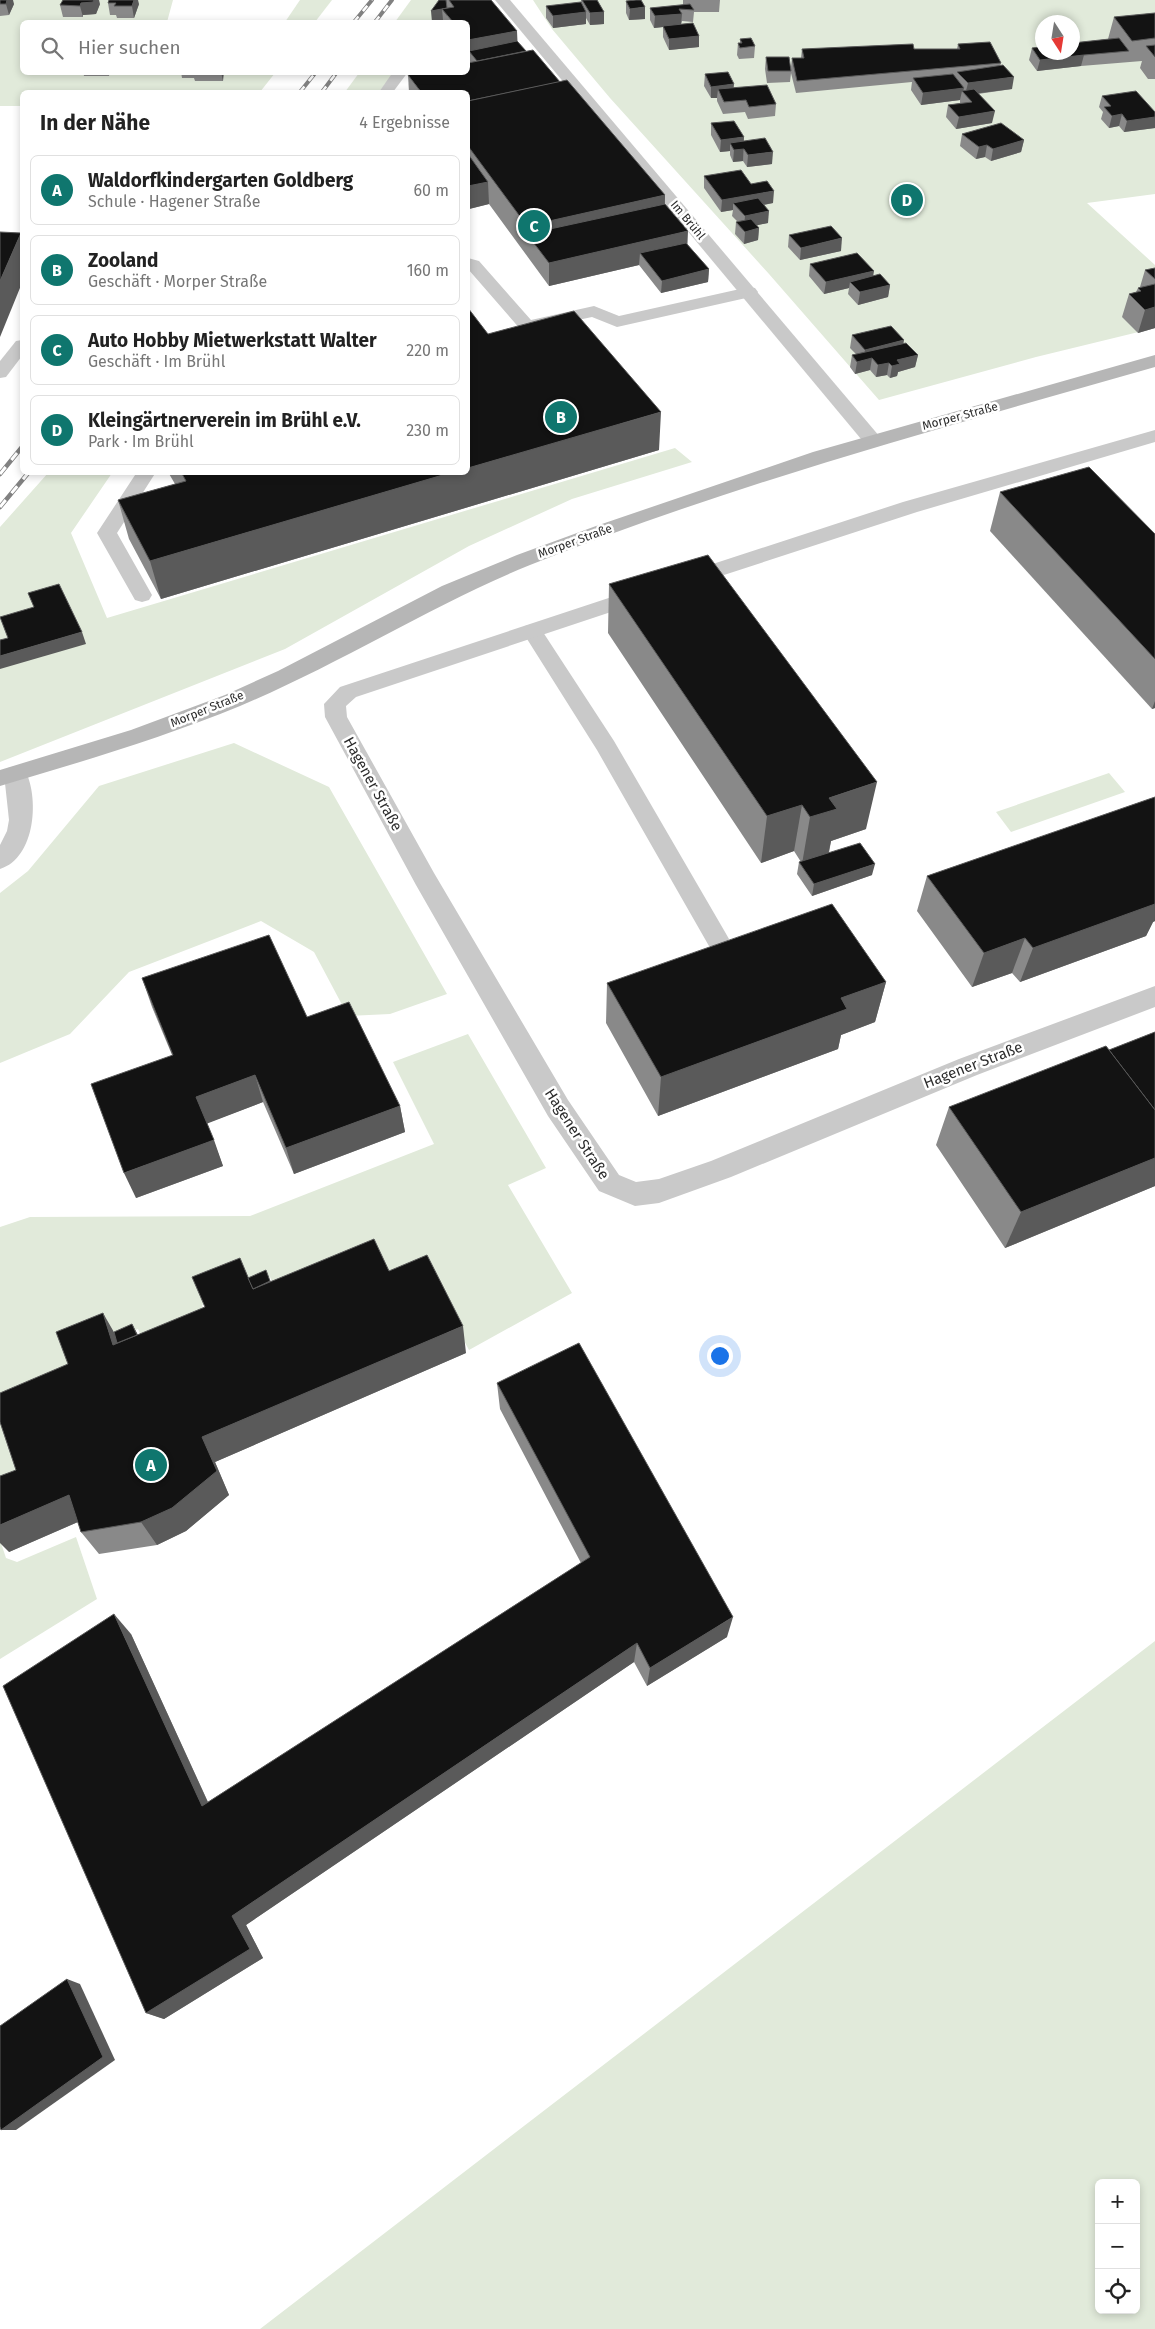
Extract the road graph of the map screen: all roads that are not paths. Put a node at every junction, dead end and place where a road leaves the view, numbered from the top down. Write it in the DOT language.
graph roads {
  1 [pos="502,0"];
  2 [pos="399,75"];
  3 [pos="388,90"];
  4 [pos="470,264"];
  5 [pos="749,292"];
  6 [pos="20,348"];
  7 [pos="1155,361"];
  8 [pos="0,373"];
  9 [pos="1155,436"];
  10 [pos="873,441"];
  11 [pos="145,475"];
  12 [pos="142,595"];
  13 [pos="532,631"];
  14 [pos="8,776"];
  15 [pos="0,860"];
  16 [pos="716,939"];
  17 [pos="1155,996"];
  1 -- 5 [label="street, Im Brühl"];
  2 -- 3 [label="lane"];
  4 -- 5 [label="lane"];
  5 -- 10 [label="street, Im Brühl"];
  6 -- 8 [label="lane"];
  7 -- 10 [label="main road, Morper Straße"];
  9 -- 13 [label="street"];
  10 -- 14 [label="main road, Morper Straße"];
  11 -- 12 [label="lane"];
  13 -- 16 [label="lane"];
  13 -- 17 [label="street, Hagener Straße"];
  14 -- 15 [label="street, Morper Straße"];
}
